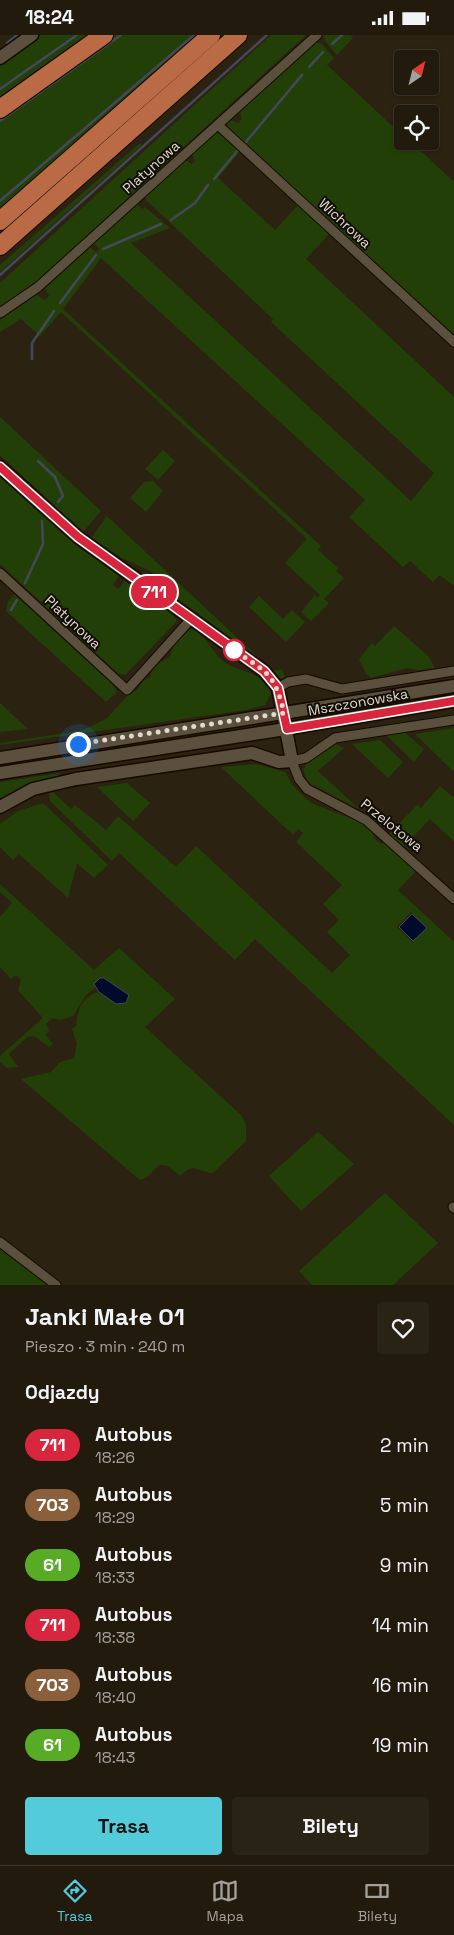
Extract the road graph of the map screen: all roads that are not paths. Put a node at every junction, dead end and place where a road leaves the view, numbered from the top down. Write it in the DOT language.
graph roads {
  1 [pos="32,35"];
  2 [pos="104,35"];
  3 [pos="211,35"];
  4 [pos="238,35"];
  5 [pos="317,35"];
  6 [pos="0,58"];
  7 [pos="0,109"];
  8 [pos="218,125"];
  9 [pos="0,221"];
  10 [pos="0,246"];
  11 [pos="0,313"];
  12 [pos="454,342"];
  13 [pos="0,467"];
  14 [pos="0,573"];
  15 [pos="191,619"];
  16 [pos="454,671"];
  17 [pos="454,686"];
  18 [pos="278,688"];
  19 [pos="454,701"];
  20 [pos="284,713"];
  21 [pos="454,720"];
  22 [pos="287,729"];
  23 [pos="0,757"];
  24 [pos="292,761"];
  25 [pos="0,773"];
  26 [pos="0,807"];
  27 [pos="454,899"];
  28 [pos="0,1242"];
  29 [pos="56,1285"];
  1 -- 6 [label="main road"];
  2 -- 7 [label="highway"];
  3 -- 9 [label="highway"];
  4 -- 10 [label="highway"];
  5 -- 8 [label="street, Platynowa"];
  8 -- 11 [label="street, Platynowa"];
  8 -- 12 [label="street, Wichrowa"];
  13 -- 15 [label="main road"];
  14 -- 15 [label="street, Platynowa"];
  15 -- 18 [label="main road"];
  16 -- 18 [label="street"];
  17 -- 20 [label="main road, Mszczonowska"];
  18 -- 20 [label="main road, Przelotowa"];
  19 -- 22 [label="main road, Mszczonowska"];
  20 -- 22 [label="main road, Przelotowa"];
  20 -- 23 [label="main road, Mszczonowska"];
  21 -- 24 [label="street"];
  22 -- 24 [label="main road, Przelotowa"];
  22 -- 25 [label="main road, Mszczonowska"];
  24 -- 26 [label="main road"];
  24 -- 27 [label="street, Przelotowa"];
  28 -- 29 [label="street"];
}
